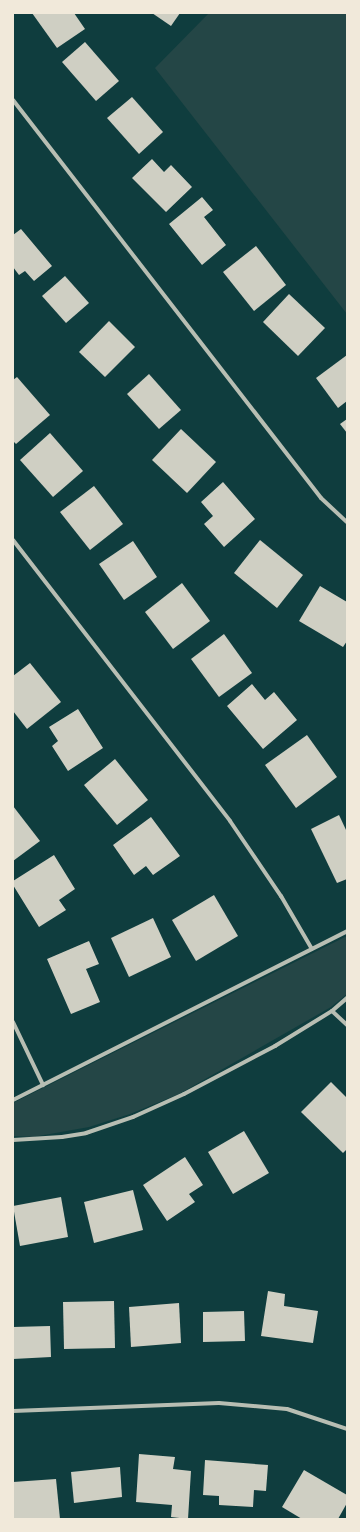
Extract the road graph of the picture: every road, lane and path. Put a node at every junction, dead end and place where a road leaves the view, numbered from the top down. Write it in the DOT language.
graph roads {
  1 [pos="13,100"];
  2 [pos="347,522"];
  3 [pos="13,540"];
  4 [pos="347,932"];
  5 [pos="312,949"];
  6 [pos="347,998"];
  7 [pos="332,1011"];
  8 [pos="13,1022"];
  9 [pos="347,1025"];
  10 [pos="43,1085"];
  11 [pos="13,1100"];
  12 [pos="13,1140"];
  13 [pos="13,1411"];
  14 [pos="347,1429"];
  1 -- 2 [label="street"];
  3 -- 5 [label="street"];
  4 -- 5 [label="street"];
  5 -- 10 [label="street"];
  6 -- 7 [label="street"];
  7 -- 9 [label="street"];
  7 -- 12 [label="street"];
  8 -- 10 [label="street"];
  10 -- 11 [label="street"];
  13 -- 14 [label="street"];
}
